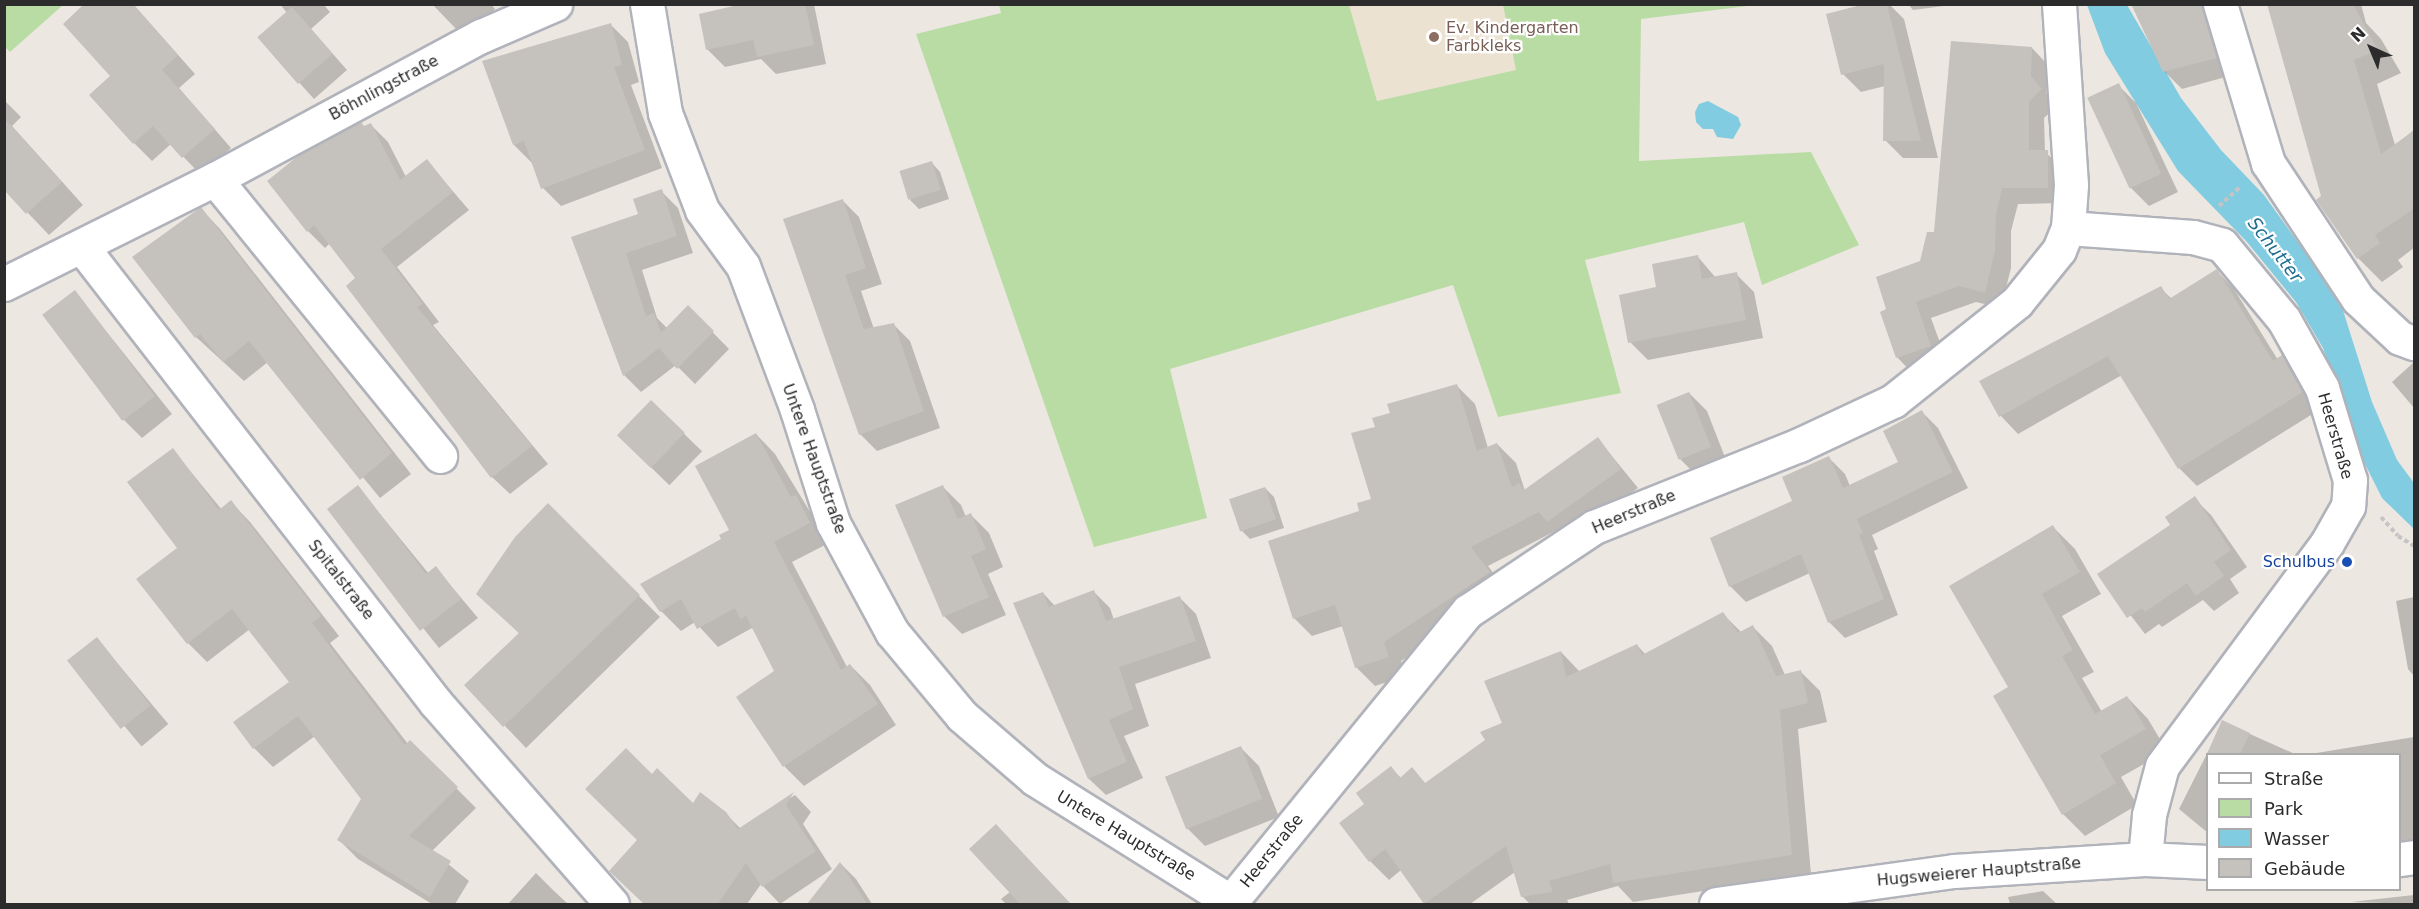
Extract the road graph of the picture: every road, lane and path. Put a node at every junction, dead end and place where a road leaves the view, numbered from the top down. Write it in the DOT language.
graph roads {
  1 [pos="555,4"];
  2 [pos="646,4"];
  3 [pos="2059,4"];
  4 [pos="2220,4"];
  5 [pos="215,179"];
  6 [pos="2246,181"];
  7 [pos="2214,211"];
  8 [pos="2068,228"];
  9 [pos="82,247"];
  10 [pos="4,284"];
  11 [pos="2415,343"];
  12 [pos="440,456"];
  13 [pos="2145,859"];
  14 [pos="2206,862"];
  15 [pos="1233,902"];
  16 [pos="612,904"];
  17 [pos="1716,904"];
  1 -- 5 [label="street, Böhnlingstraße"];
  2 -- 15 [label="street, Untere Hauptstraße"];
  3 -- 8 [label="street, Heerstraße"];
  4 -- 11 [label="street"];
  5 -- 9 [label="street, Böhnlingstraße"];
  5 -- 12 [label="street"];
  6 -- 7 [label="path"];
  8 -- 13 [label="street, Heerstraße"];
  8 -- 15 [label="street, Heerstraße"];
  9 -- 10 [label="street, Böhnlingstraße"];
  9 -- 16 [label="street, Spitalstraße"];
  13 -- 14 [label="street, Hugsweierer Hauptstraße"];
  13 -- 17 [label="street, Hugsweierer Hauptstraße"];
}
